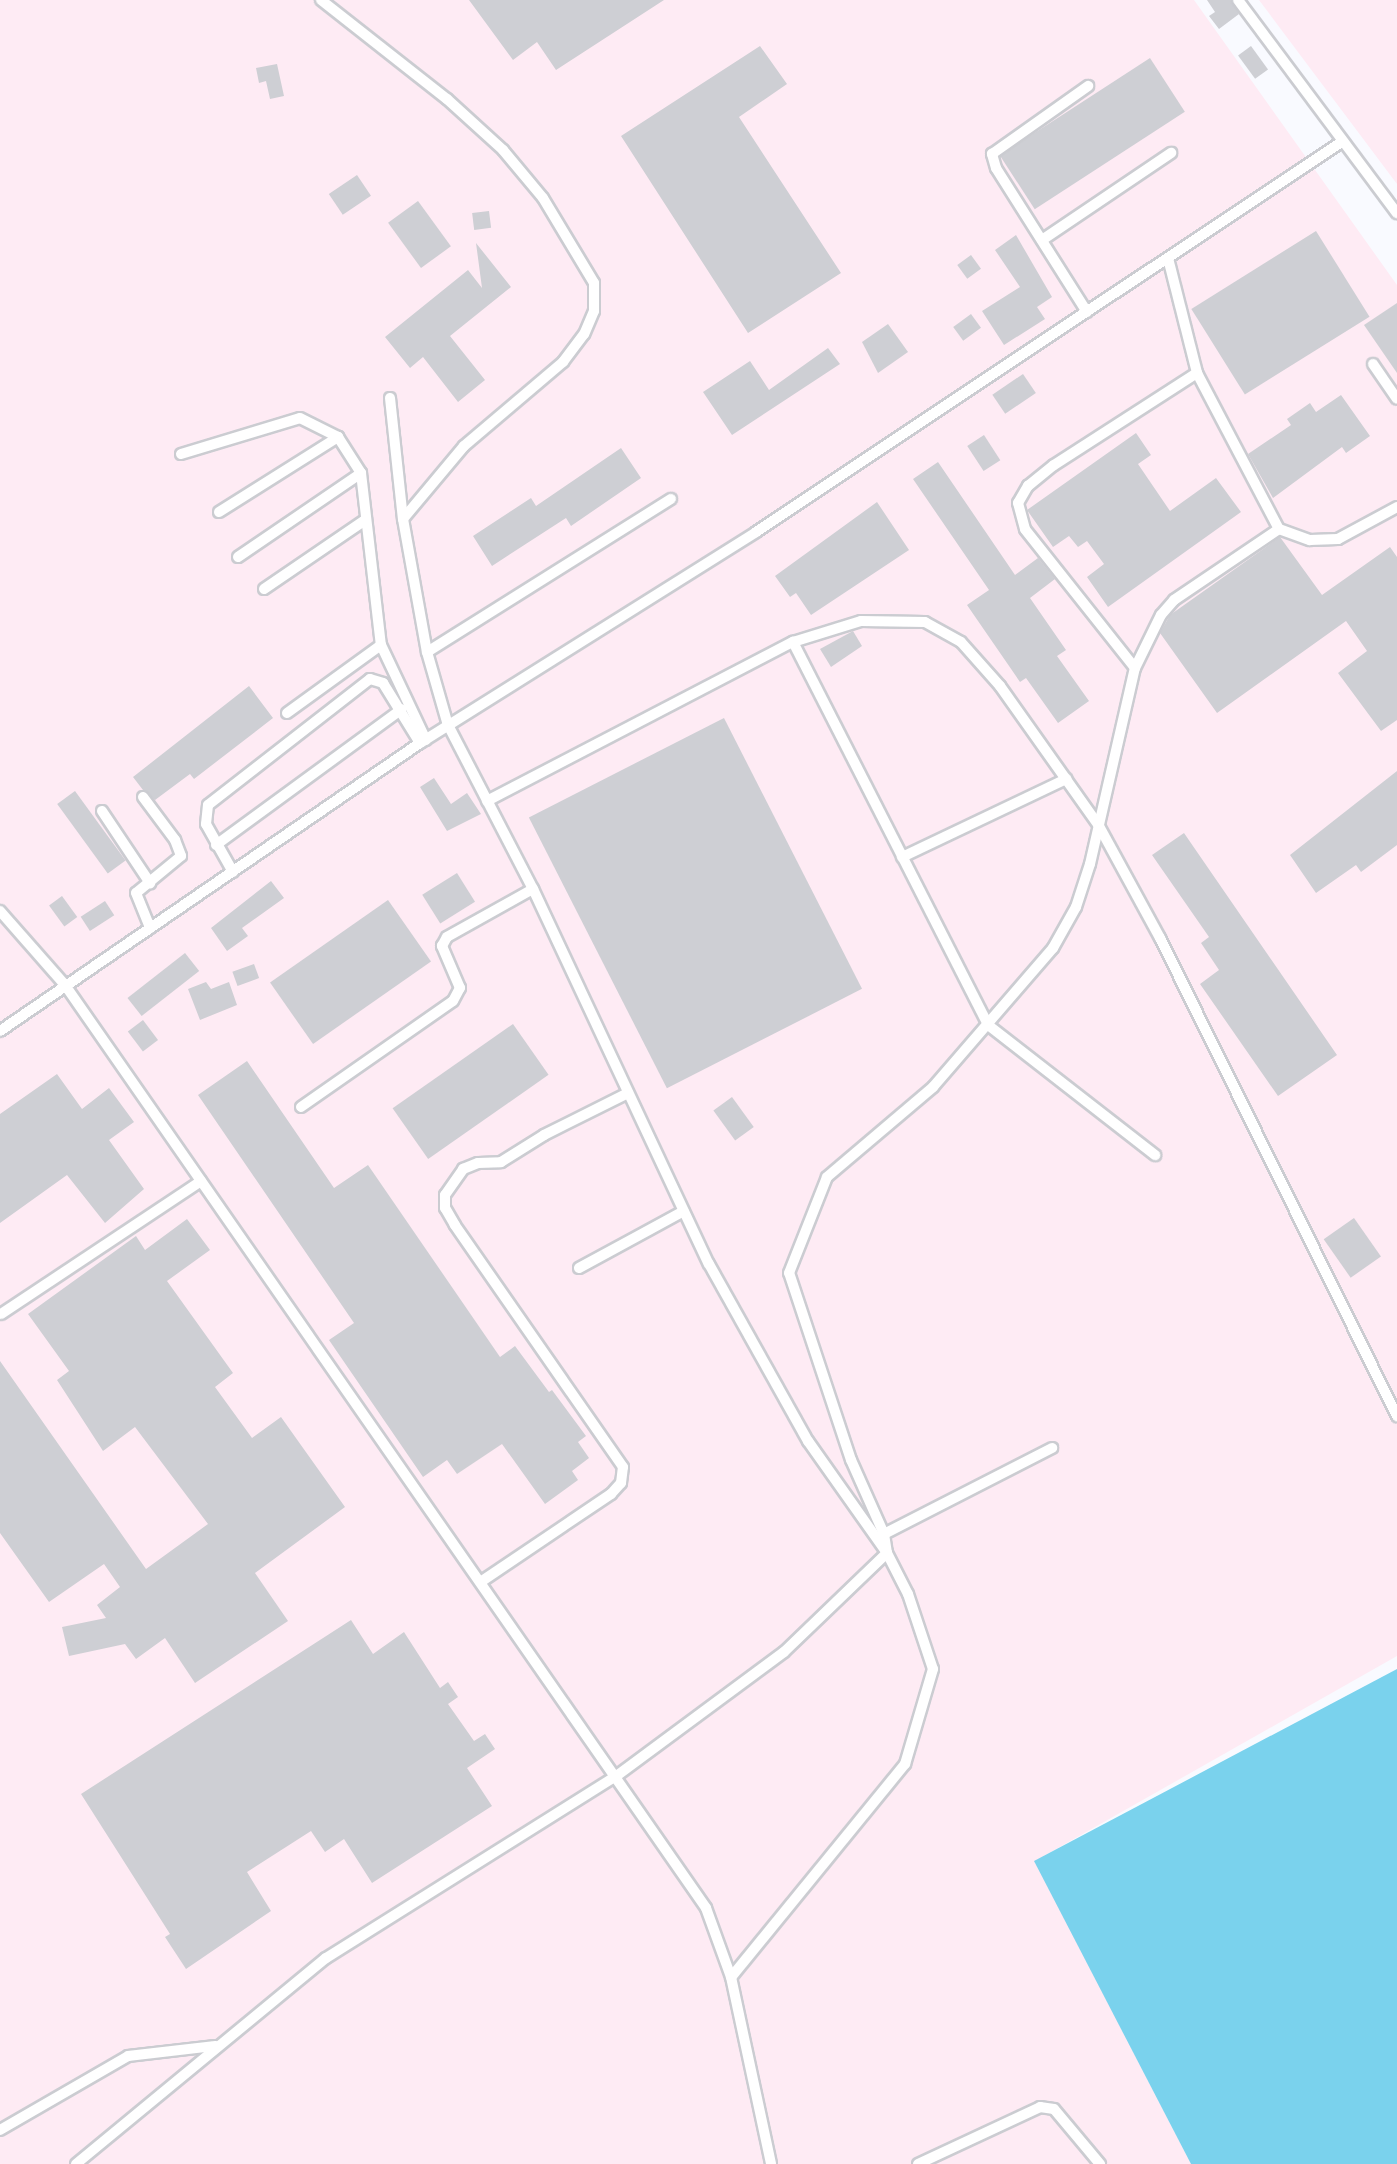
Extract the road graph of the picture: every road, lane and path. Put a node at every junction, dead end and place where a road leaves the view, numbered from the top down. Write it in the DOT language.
graph roads {
  1 [pos="321,0"];
  2 [pos="1238,0"];
  3 [pos="1088,86"];
  4 [pos="1343,141"];
  5 [pos="1171,153"];
  6 [pos="1397,213"];
  7 [pos="1042,240"];
  8 [pos="1168,258"];
  9 [pos="1087,312"];
  10 [pos="1373,364"];
  11 [pos="1197,373"];
  12 [pos="390,398"];
  13 [pos="1397,399"];
  14 [pos="338,437"];
  15 [pos="181,454"];
  16 [pos="361,473"];
  17 [pos="671,499"];
  18 [pos="1397,507"];
  19 [pos="219,512"];
  20 [pos="403,519"];
  21 [pos="365,520"];
  22 [pos="1279,529"];
  23 [pos="238,557"];
  24 [pos="264,589"];
  25 [pos="793,642"];
  26 [pos="381,645"];
  27 [pos="427,652"];
  28 [pos="1135,668"];
  29 [pos="402,709"];
  30 [pos="287,713"];
  31 [pos="448,725"];
  32 [pos="423,742"];
  33 [pos="1066,779"];
  34 [pos="143,797"];
  35 [pos="487,801"];
  36 [pos="102,811"];
  37 [pos="1099,826"];
  38 [pos="216,845"];
  39 [pos="902,857"];
  40 [pos="233,872"];
  41 [pos="150,883"];
  42 [pos="533,889"];
  43 [pos="0,911"];
  44 [pos="150,928"];
  45 [pos="65,985"];
  46 [pos="988,1025"];
  47 [pos="0,1031"];
  48 [pos="628,1093"];
  49 [pos="301,1107"];
  50 [pos="1155,1155"];
  51 [pos="201,1181"];
  52 [pos="684,1210"];
  53 [pos="579,1268"];
  54 [pos="1,1314"];
  55 [pos="1397,1416"];
  56 [pos="1052,1448"];
  57 [pos="884,1534"];
  58 [pos="887,1553"];
  59 [pos="482,1581"];
  60 [pos="615,1777"];
  61 [pos="731,1977"];
  62 [pos="216,2046"];
  63 [pos="0,2130"];
  64 [pos="76,2164"];
  65 [pos="771,2164"];
  66 [pos="919,2164"];
  67 [pos="1100,2164"];
  1 -- 20 [label="lane"];
  2 -- 4 [label="lane"];
  3 -- 7 [label="lane"];
  4 -- 6 [label="lane"];
  4 -- 8 [label="lane"];
  5 -- 7 [label="lane"];
  7 -- 9 [label="lane"];
  8 -- 9 [label="lane"];
  8 -- 11 [label="lane"];
  9 -- 31 [label="lane"];
  10 -- 13 [label="lane"];
  11 -- 22 [label="lane"];
  11 -- 28 [label="lane"];
  12 -- 20 [label="lane"];
  14 -- 15 [label="lane"];
  14 -- 16 [label="lane"];
  14 -- 19 [label="lane"];
  16 -- 21 [label="lane"];
  16 -- 23 [label="lane"];
  17 -- 27 [label="lane"];
  18 -- 22 [label="lane"];
  20 -- 27 [label="lane"];
  21 -- 24 [label="lane"];
  21 -- 26 [label="lane"];
  22 -- 28 [label="lane"];
  25 -- 33 [label="lane"];
  25 -- 35 [label="lane"];
  25 -- 39 [label="lane"];
  26 -- 30 [label="lane"];
  26 -- 32 [label="lane"];
  27 -- 31 [label="lane"];
  28 -- 37 [label="lane"];
  29 -- 32 [label="lane"];
  29 -- 38 [label="lane"];
  29 -- 38 [label="lane"];
  31 -- 32 [label="lane"];
  31 -- 35 [label="lane"];
  32 -- 40 [label="lane"];
  33 -- 37 [label="lane"];
  33 -- 39 [label="lane"];
  34 -- 41 [label="lane"];
  35 -- 42 [label="lane"];
  36 -- 41 [label="lane"];
  37 -- 46 [label="lane"];
  37 -- 55 [label="lane"];
  38 -- 40 [label="lane"];
  39 -- 46 [label="lane"];
  40 -- 44 [label="lane"];
  41 -- 44 [label="lane"];
  42 -- 48 [label="lane"];
  42 -- 49 [label="lane"];
  43 -- 45 [label="lane"];
  44 -- 45 [label="lane"];
  45 -- 47 [label="lane"];
  45 -- 51 [label="lane"];
  46 -- 50 [label="lane"];
  46 -- 57 [label="lane"];
  48 -- 52 [label="lane"];
  48 -- 59 [label="lane"];
  51 -- 54 [label="lane"];
  51 -- 59 [label="lane"];
  52 -- 53 [label="lane"];
  52 -- 58 [label="lane"];
  56 -- 57 [label="lane"];
  57 -- 58 [label="lane"];
  58 -- 60 [label="lane"];
  58 -- 61 [label="lane"];
  59 -- 60 [label="lane"];
  60 -- 61 [label="lane"];
  60 -- 62 [label="lane"];
  61 -- 65 [label="lane"];
  62 -- 63 [label="lane"];
  62 -- 64 [label="lane"];
  66 -- 67 [label="lane"];
}
